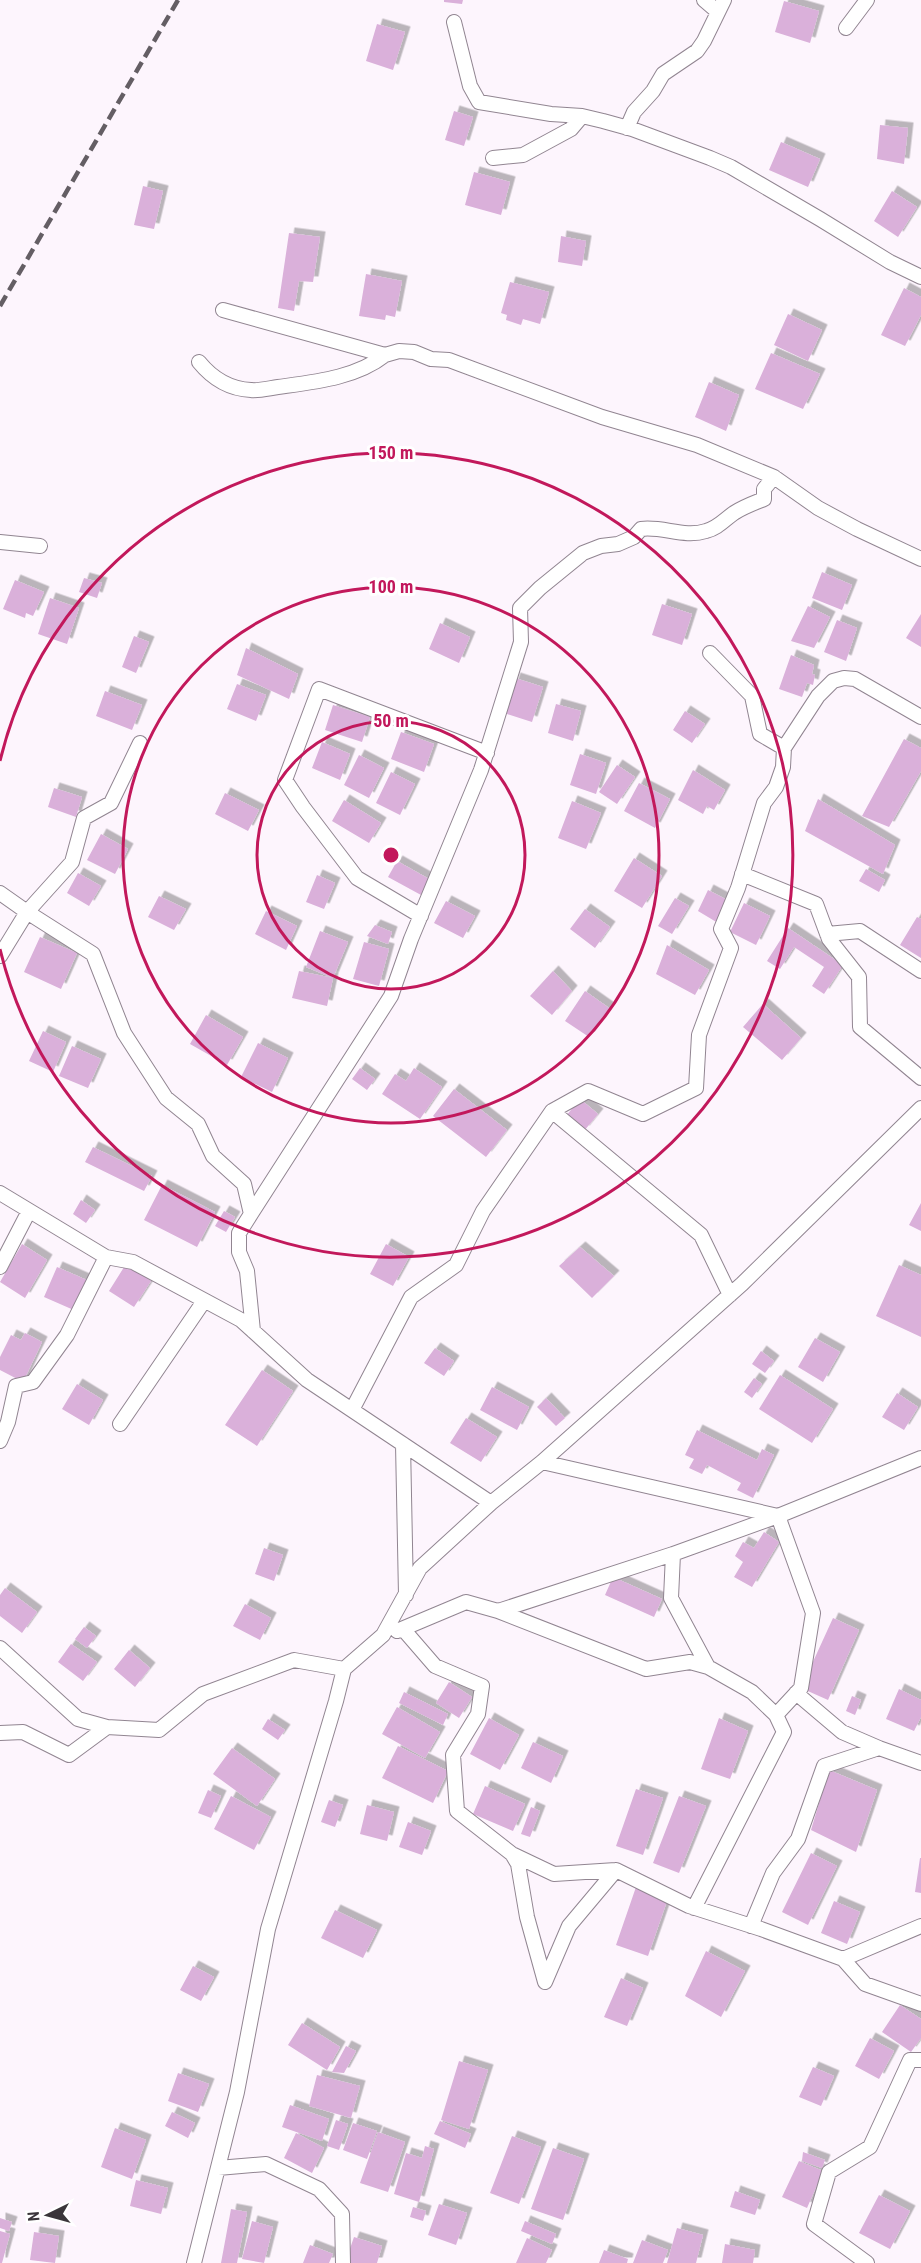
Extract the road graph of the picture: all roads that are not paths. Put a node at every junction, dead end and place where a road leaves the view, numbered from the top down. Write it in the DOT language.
graph roads {
  1 [pos="704,0"];
  2 [pos="867,0"];
  3 [pos="721,6"];
  4 [pos="454,22"];
  5 [pos="846,28"];
  6 [pos="582,116"];
  7 [pos="627,128"];
  8 [pos="493,158"];
  9 [pos="921,277"];
  10 [pos="224,310"];
  11 [pos="385,355"];
  12 [pos="199,362"];
  13 [pos="774,477"];
  14 [pos="0,542"];
  15 [pos="40,546"];
  16 [pos="921,559"];
  17 [pos="710,653"];
  18 [pos="921,717"];
  19 [pos="140,743"];
  20 [pos="784,748"];
  21 [pos="487,753"];
  22 [pos="742,874"];
  23 [pos="0,892"];
  24 [pos="27,912"];
  25 [pos="421,916"];
  26 [pos="827,934"];
  27 [pos="0,956"];
  28 [pos="921,971"];
  29 [pos="921,1078"];
  30 [pos="921,1108"];
  31 [pos="552,1111"];
  32 [pos="0,1194"];
  33 [pos="29,1211"];
  34 [pos="251,1214"];
  35 [pos="105,1257"];
  36 [pos="0,1267"];
  37 [pos="730,1295"];
  38 [pos="204,1300"];
  39 [pos="253,1331"];
  40 [pos="352,1410"];
  41 [pos="120,1424"];
  42 [pos="0,1441"];
  43 [pos="403,1444"];
  44 [pos="921,1458"];
  45 [pos="542,1462"];
  46 [pos="491,1503"];
  47 [pos="778,1516"];
  48 [pos="673,1554"];
  49 [pos="406,1597"];
  50 [pos="498,1611"];
  51 [pos="403,1629"];
  52 [pos="383,1635"];
  53 [pos="0,1647"];
  54 [pos="708,1667"];
  55 [pos="344,1669"];
  56 [pos="796,1693"];
  57 [pos="776,1715"];
  58 [pos="107,1727"];
  59 [pos="0,1733"];
  60 [pos="879,1748"];
  61 [pos="921,1763"];
  62 [pos="512,1854"];
  63 [pos="616,1870"];
  64 [pos="694,1908"];
  65 [pos="752,1926"];
  66 [pos="921,1926"];
  67 [pos="843,1959"];
  68 [pos="921,2004"];
  69 [pos="921,2060"];
  70 [pos="218,2168"];
  71 [pos="194,2263"];
  72 [pos="343,2263"];
  73 [pos="867,2263"];
  1 -- 3 [label="street"];
  2 -- 5 [label="street"];
  3 -- 7 [label="street"];
  4 -- 6 [label="street"];
  6 -- 7 [label="street"];
  6 -- 8 [label="street"];
  7 -- 9 [label="street"];
  10 -- 11 [label="street"];
  11 -- 12 [label="street"];
  11 -- 13 [label="street"];
  13 -- 16 [label="street"];
  13 -- 21 [label="street"];
  14 -- 15 [label="street"];
  17 -- 20 [label="street"];
  18 -- 20 [label="street"];
  19 -- 24 [label="street"];
  20 -- 22 [label="street"];
  21 -- 25 [label="street"];
  21 -- 25 [label="street"];
  22 -- 26 [label="street"];
  22 -- 31 [label="street"];
  23 -- 24 [label="street"];
  24 -- 27 [label="street"];
  24 -- 34 [label="street"];
  25 -- 34 [label="street"];
  26 -- 28 [label="street"];
  26 -- 29 [label="street"];
  30 -- 37 [label="street"];
  31 -- 37 [label="street"];
  31 -- 40 [label="street"];
  32 -- 33 [label="street"];
  33 -- 35 [label="street"];
  33 -- 36 [label="street"];
  34 -- 39 [label="street"];
  35 -- 38 [label="street"];
  35 -- 42 [label="street"];
  37 -- 45 [label="street"];
  38 -- 39 [label="street"];
  38 -- 41 [label="street"];
  39 -- 40 [label="street"];
  40 -- 43 [label="street"];
  43 -- 46 [label="street"];
  43 -- 49 [label="street"];
  44 -- 47 [label="street"];
  45 -- 46 [label="street"];
  45 -- 47 [label="street"];
  46 -- 49 [label="street"];
  47 -- 48 [label="street"];
  47 -- 56 [label="street"];
  48 -- 50 [label="street"];
  48 -- 54 [label="street"];
  49 -- 52 [label="street"];
  50 -- 51 [label="street"];
  50 -- 54 [label="street"];
  51 -- 52 [label="street"];
  51 -- 62 [label="street"];
  52 -- 55 [label="street"];
  53 -- 58 [label="street"];
  54 -- 57 [label="street"];
  55 -- 58 [label="street"];
  55 -- 70 [label="street"];
  56 -- 57 [label="street"];
  56 -- 60 [label="street"];
  57 -- 64 [label="street"];
  58 -- 59 [label="street"];
  60 -- 61 [label="street"];
  60 -- 65 [label="street"];
  62 -- 63 [label="street"];
  62 -- 63 [label="street"];
  63 -- 64 [label="street"];
  64 -- 65 [label="street"];
  65 -- 67 [label="street"];
  66 -- 67 [label="street"];
  67 -- 68 [label="street"];
  69 -- 73 [label="street"];
  70 -- 71 [label="street"];
  70 -- 72 [label="street"];
}
